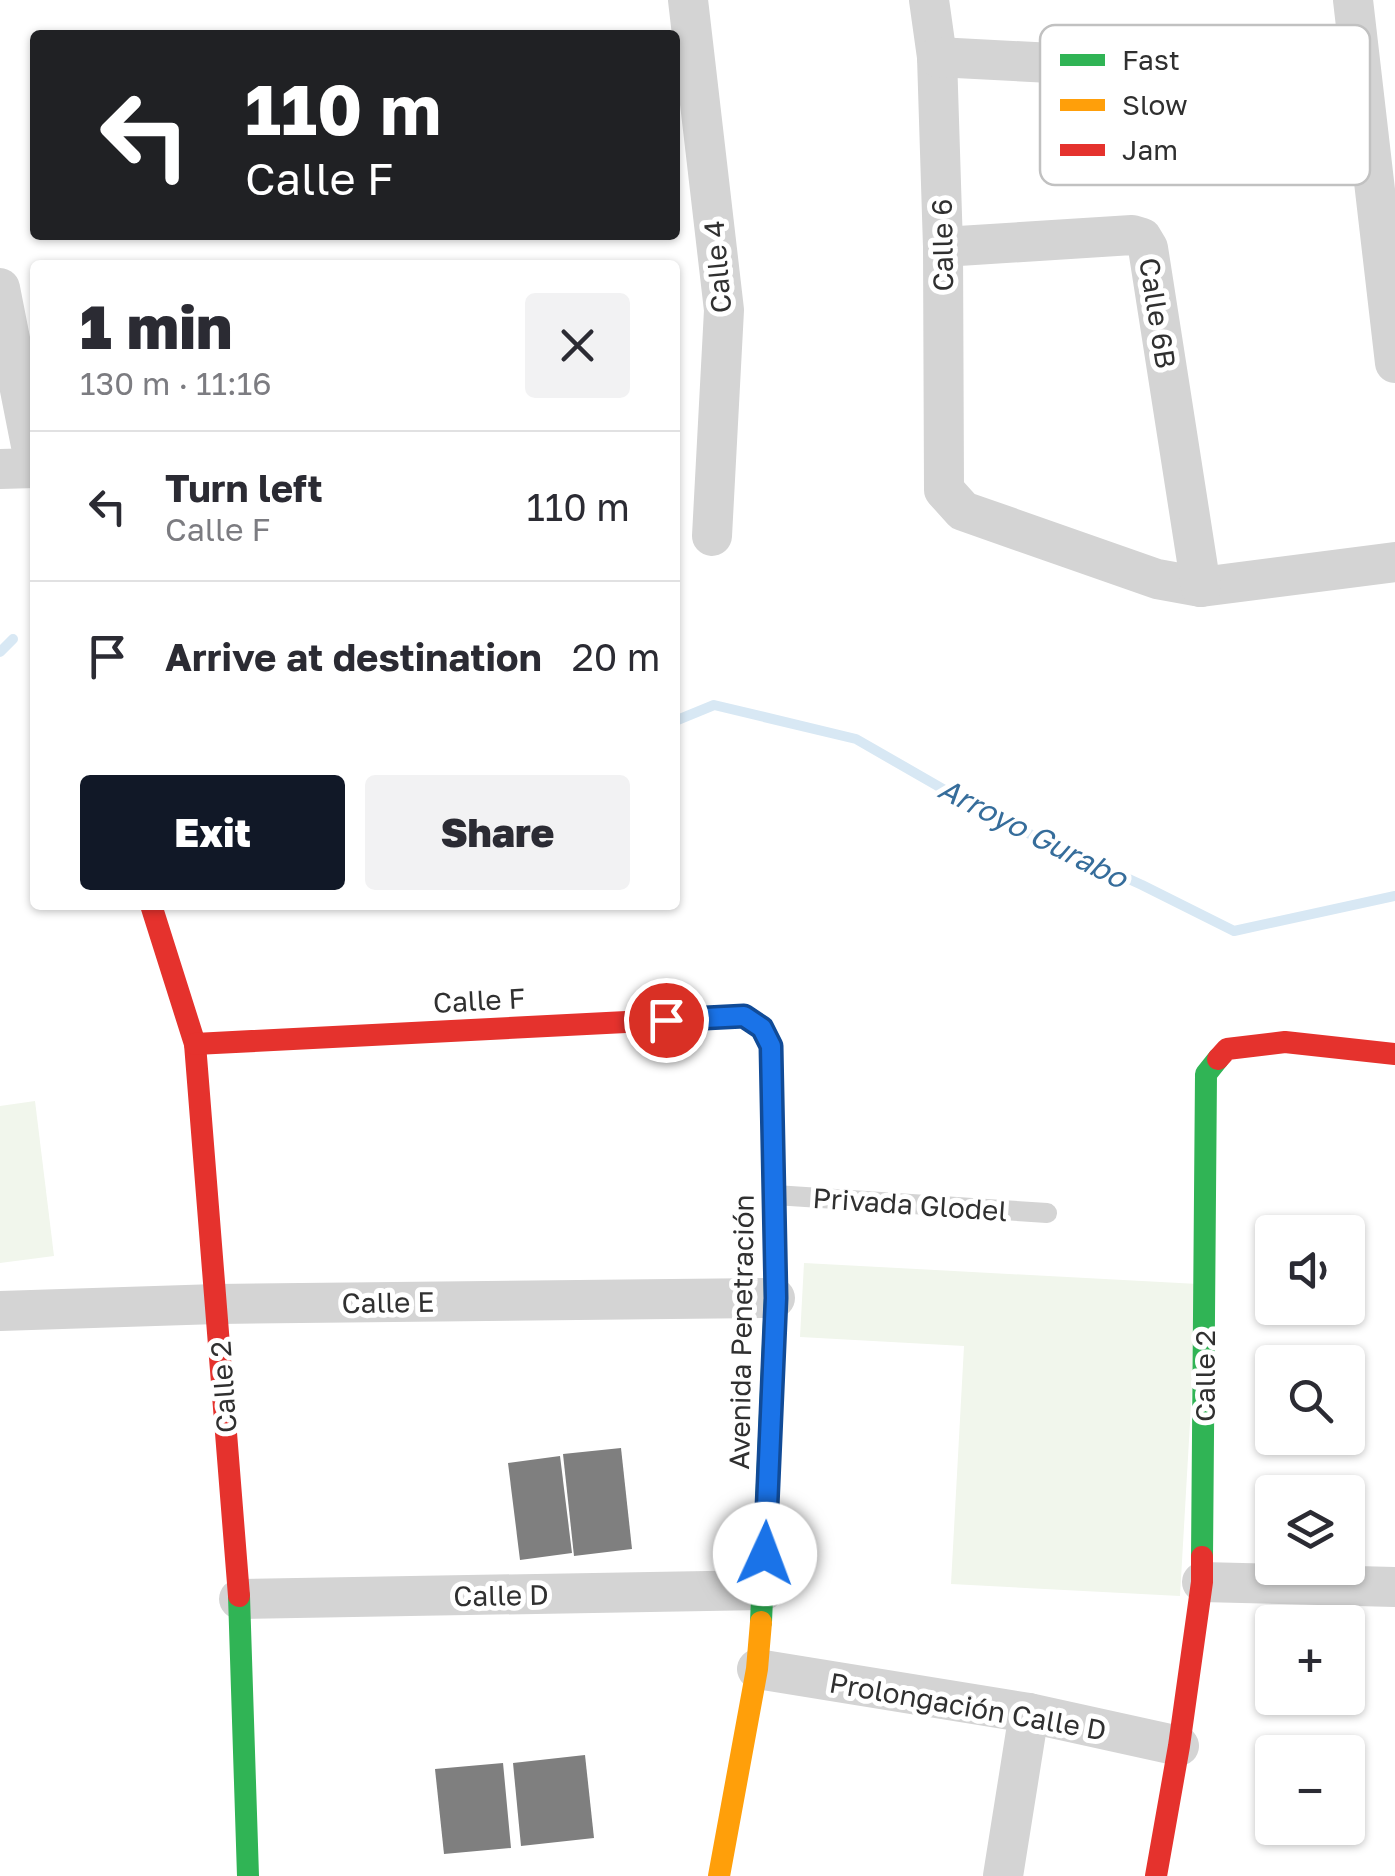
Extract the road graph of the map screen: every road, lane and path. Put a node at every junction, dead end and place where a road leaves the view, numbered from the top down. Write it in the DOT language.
graph roads {
  1 [pos="688,0"];
  2 [pos="930,0"];
  3 [pos="1353,0"];
  4 [pos="1356,25"];
  5 [pos="937,57"];
  6 [pos="1040,62"];
  7 [pos="1370,147"];
  8 [pos="944,247"];
  9 [pos="0,288"];
  10 [pos="1395,363"];
  11 [pos="30,441"];
  12 [pos="30,467"];
  13 [pos="0,469"];
  14 [pos="712,536"];
  15 [pos="1395,562"];
  16 [pos="1201,587"];
  17 [pos="152,910"];
  18 [pos="762,1028"];
  19 [pos="195,1044"];
  20 [pos="1395,1054"];
  21 [pos="774,1195"];
  22 [pos="1047,1213"];
  23 [pos="776,1298"];
  24 [pos="216,1304"];
  25 [pos="0,1310"];
  26 [pos="1202,1582"];
  27 [pos="1395,1587"];
  28 [pos="764,1590"];
  29 [pos="239,1600"];
  30 [pos="757,1668"];
  31 [pos="1029,1713"];
  32 [pos="1179,1746"];
  33 [pos="248,1876"];
  34 [pos="719,1876"];
  35 [pos="1002,1876"];
  36 [pos="1156,1876"];
  1 -- 14 [label="street, Calle 4"];
  2 -- 5 [label="street, Calle 6"];
  3 -- 4 [label="street"];
  5 -- 6 [label="street"];
  5 -- 8 [label="street, Calle 6"];
  7 -- 10 [label="street"];
  8 -- 16 [label="street, Calle 6"];
  8 -- 16 [label="street, Calle 6B"];
  9 -- 11 [label="street"];
  12 -- 13 [label="street"];
  15 -- 16 [label="street"];
  17 -- 19 [label="street, Calle 2"];
  18 -- 19 [label="street, Calle F"];
  18 -- 21 [label="street, Avenida Penetración"];
  19 -- 24 [label="street, Calle 2"];
  20 -- 26 [label="street, Calle 2"];
  21 -- 22 [label="lane, Privada Glodel"];
  21 -- 23 [label="street, Avenida Penetración"];
  23 -- 24 [label="street, Calle E"];
  23 -- 28 [label="street, Avenida Penetración"];
  24 -- 25 [label="street, Calle E"];
  24 -- 29 [label="street, Calle 2"];
  26 -- 27 [label="street"];
  26 -- 32 [label="street, Calle 2"];
  28 -- 29 [label="street, Calle D"];
  28 -- 30 [label="street, Avenida Penetración"];
  29 -- 33 [label="street, Calle 2"];
  30 -- 31 [label="street, Prolongación Calle D"];
  30 -- 34 [label="street, Avenida Penetración"];
  31 -- 32 [label="street, Prolongación Calle D"];
  31 -- 35 [label="street"];
  32 -- 36 [label="street, Calle 2"];
}
